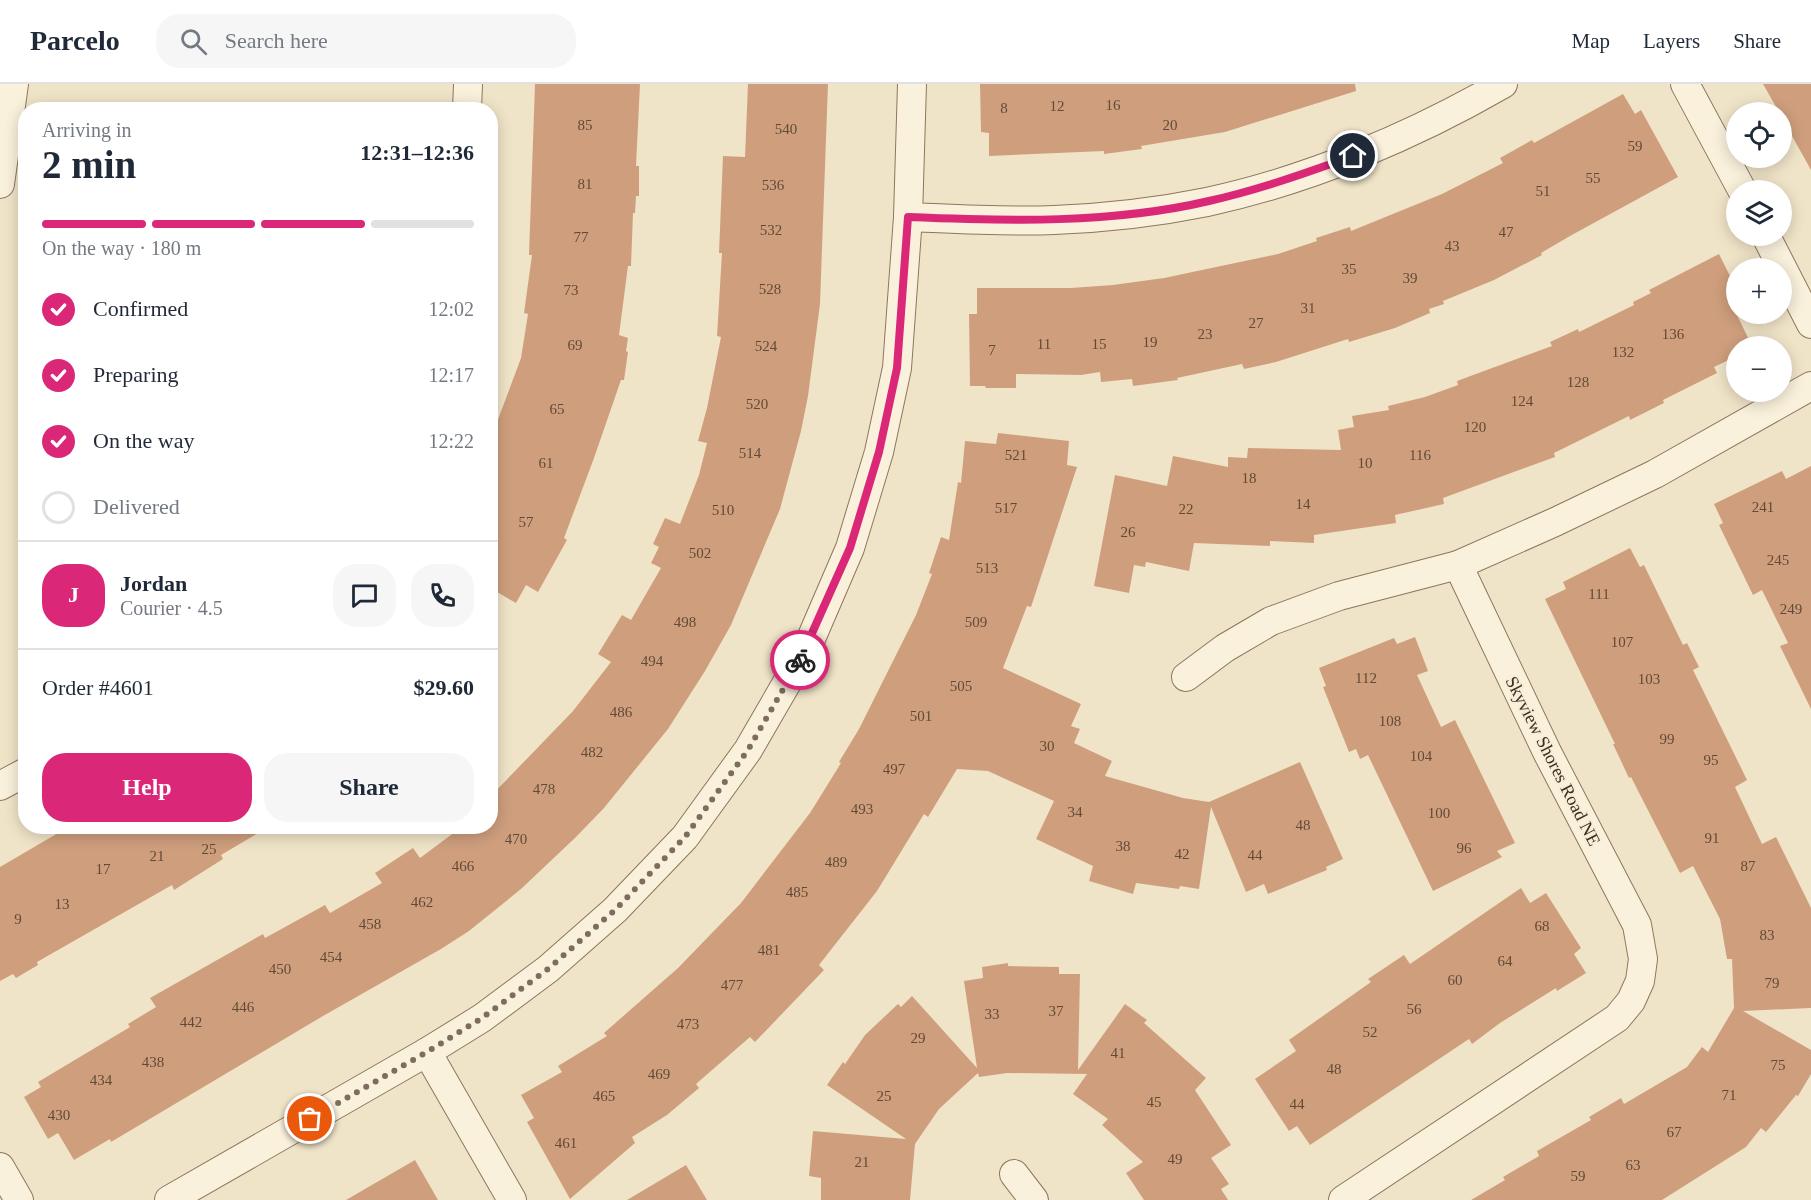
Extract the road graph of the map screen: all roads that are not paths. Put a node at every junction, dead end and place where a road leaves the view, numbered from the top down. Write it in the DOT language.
graph roads {
  1 [pos="14,84"];
  2 [pos="468,84"];
  3 [pos="912,84"];
  4 [pos="1503,84"];
  5 [pos="1685,84"];
  6 [pos="467,102"];
  7 [pos="1737,180"];
  8 [pos="0,184"];
  9 [pos="908,217"];
  10 [pos="1771,246"];
  11 [pos="1811,324"];
  12 [pos="1811,386"];
  13 [pos="1458,565"];
  14 [pos="1186,677"];
  15 [pos="18,776"];
  16 [pos="0,786"];
  17 [pos="427,1052"];
  18 [pos="0,1167"];
  19 [pos="1014,1174"];
  20 [pos="19,1200"];
  21 [pos="169,1200"];
  22 [pos="513,1200"];
  23 [pos="1034,1200"];
  24 [pos="1343,1200"];
  1 -- 8 [label="street"];
  2 -- 6 [label="street"];
  3 -- 9 [label="street"];
  4 -- 9 [label="street"];
  5 -- 7 [label="street"];
  9 -- 17 [label="street"];
  10 -- 11 [label="street"];
  12 -- 13 [label="street"];
  13 -- 14 [label="street"];
  13 -- 24 [label="street, Skyview Shores Road NE"];
  15 -- 16 [label="street"];
  17 -- 21 [label="street"];
  17 -- 22 [label="street"];
  18 -- 20 [label="street"];
  19 -- 23 [label="street"];
}
